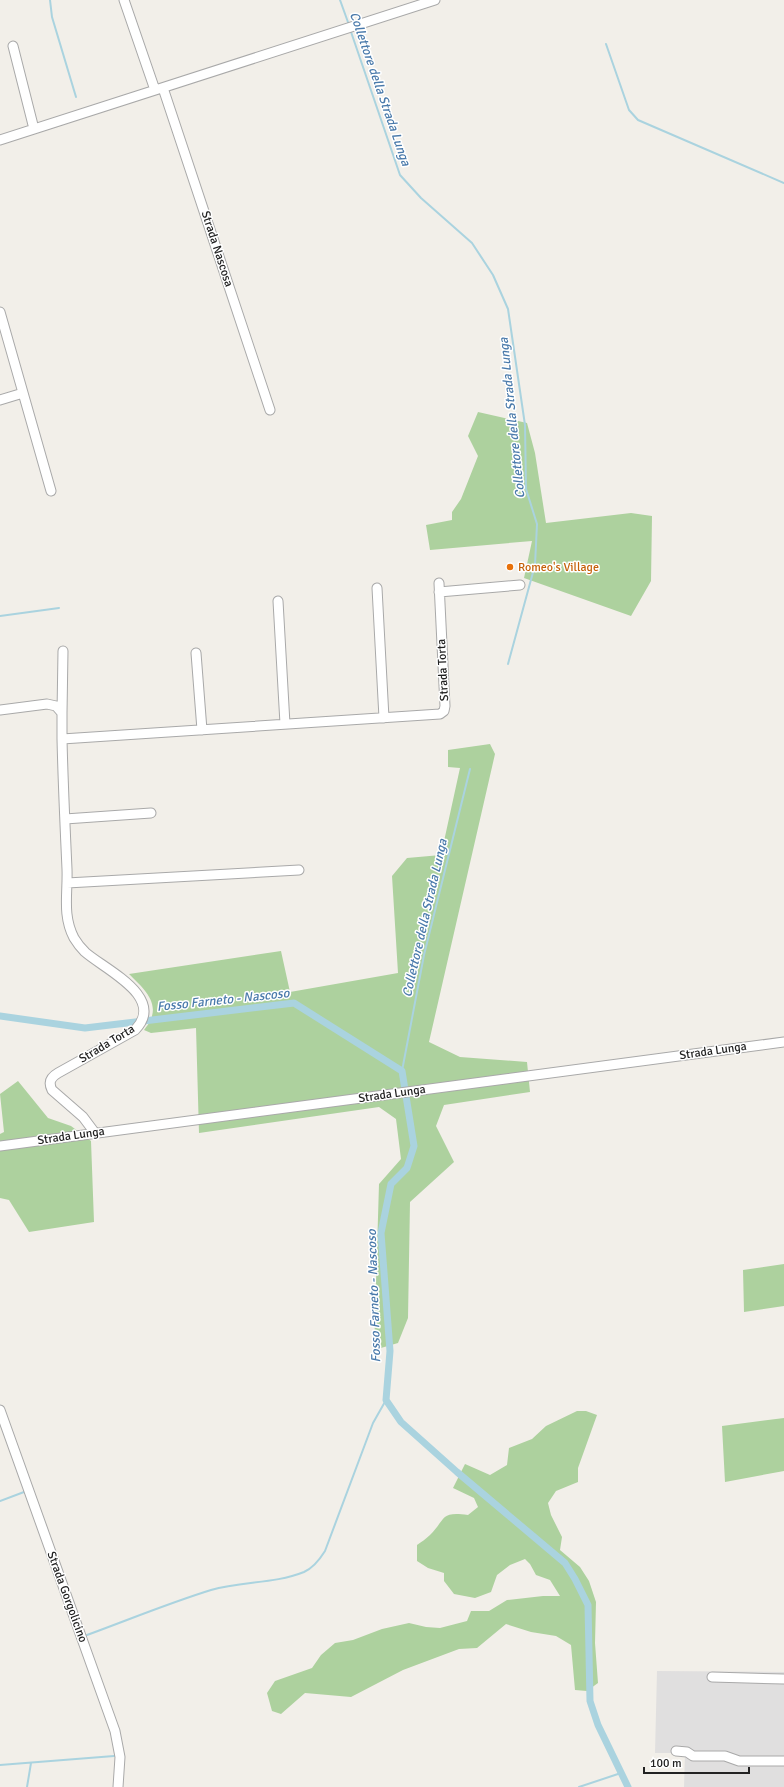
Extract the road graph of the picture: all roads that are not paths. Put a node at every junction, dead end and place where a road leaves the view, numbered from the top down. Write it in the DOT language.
graph roads {
  1 [pos="124,0"];
  2 [pos="435,0"];
  3 [pos="13,46"];
  4 [pos="159,89"];
  5 [pos="34,129"];
  6 [pos="0,140"];
  7 [pos="0,312"];
  8 [pos="22,393"];
  9 [pos="0,400"];
  10 [pos="270,410"];
  11 [pos="51,492"];
  12 [pos="520,585"];
  13 [pos="377,588"];
  14 [pos="278,601"];
  15 [pos="63,651"];
  16 [pos="196,653"];
  17 [pos="0,710"];
  18 [pos="62,713"];
  19 [pos="384,718"];
  20 [pos="284,724"];
  21 [pos="202,730"];
  22 [pos="62,739"];
  23 [pos="151,813"];
  24 [pos="65,818"];
  25 [pos="299,870"];
  26 [pos="68,883"];
  27 [pos="784,1042"];
  28 [pos="95,1133"];
  29 [pos="0,1146"];
  30 [pos="0,1410"];
  31 [pos="712,1677"];
  32 [pos="784,1678"];
  33 [pos="676,1751"];
  34 [pos="784,1761"];
  35 [pos="118,1787"];
  1 -- 4 [label="street, Strada Nascosa"];
  2 -- 4 [label="street"];
  3 -- 5 [label="street"];
  4 -- 5 [label="street"];
  4 -- 10 [label="street, Strada Nascosa"];
  5 -- 6 [label="street"];
  7 -- 8 [label="street"];
  8 -- 9 [label="street"];
  8 -- 11 [label="street"];
  12 -- 19 [label="street, Strada Torta"];
  13 -- 19 [label="street"];
  14 -- 20 [label="street"];
  15 -- 18 [label="street"];
  16 -- 21 [label="street"];
  17 -- 18 [label="street"];
  18 -- 22 [label="street"];
  19 -- 20 [label="street, Strada Torta"];
  20 -- 21 [label="street, Strada Torta"];
  21 -- 22 [label="street, Strada Torta"];
  22 -- 24 [label="street, Strada Torta"];
  23 -- 24 [label="street"];
  24 -- 26 [label="street, Strada Torta"];
  25 -- 26 [label="street"];
  26 -- 28 [label="street, Strada Torta"];
  27 -- 28 [label="street, Strada Lunga"];
  28 -- 29 [label="street, Strada Lunga"];
  30 -- 35 [label="street, Strada Gorgolicino"];
  31 -- 32 [label="street"];
  33 -- 34 [label="street"];
}
